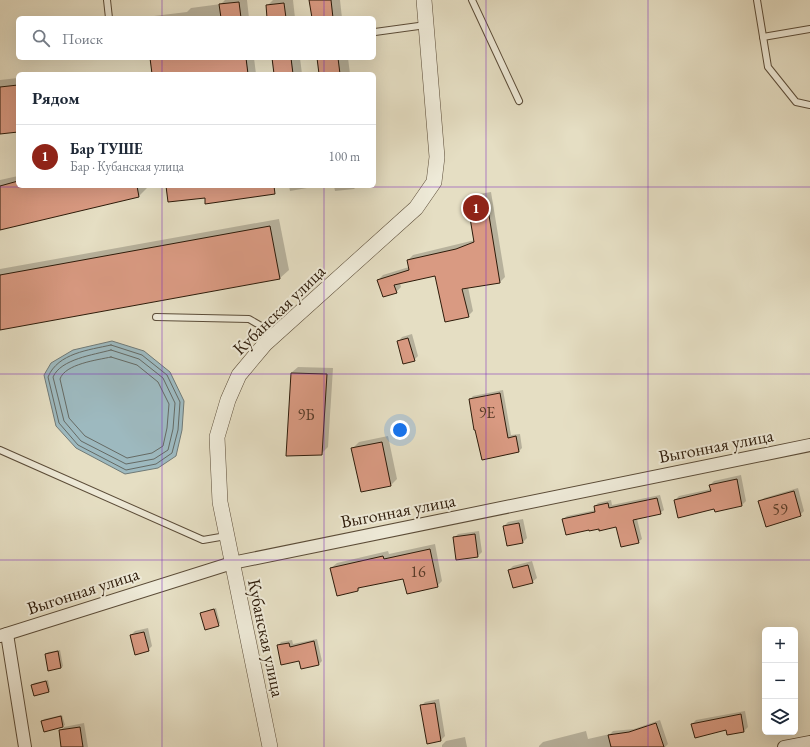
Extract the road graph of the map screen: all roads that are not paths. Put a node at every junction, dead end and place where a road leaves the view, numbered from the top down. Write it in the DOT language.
graph roads {
  1 [pos="107,0"];
  2 [pos="424,0"];
  3 [pos="472,0"];
  4 [pos="757,0"];
  5 [pos="109,16"];
  6 [pos="426,25"];
  7 [pos="810,29"];
  8 [pos="376,32"];
  9 [pos="763,37"];
  10 [pos="519,102"];
  11 [pos="810,105"];
  12 [pos="156,317"];
  13 [pos="276,334"];
  14 [pos="810,445"];
  15 [pos="0,450"];
  16 [pos="226,536"];
  17 [pos="232,563"];
  18 [pos="4,635"];
  19 [pos="810,742"];
  20 [pos="25,747"];
  21 [pos="270,747"];
  22 [pos="784,747"];
  1 -- 5 [label="lane"];
  2 -- 6 [label="street, Кубанская улица"];
  3 -- 10 [label="lane"];
  4 -- 9 [label="lane"];
  6 -- 8 [label="lane"];
  6 -- 13 [label="street, Кубанская улица"];
  7 -- 9 [label="lane"];
  9 -- 11 [label="lane"];
  12 -- 13 [label="lane"];
  13 -- 16 [label="street, Кубанская улица"];
  14 -- 17 [label="street, Выгонная улица"];
  15 -- 16 [label="lane"];
  16 -- 17 [label="street, Кубанская улица"];
  17 -- 18 [label="street, Выгонная улица"];
  17 -- 21 [label="street, Кубанская улица"];
  18 -- 20 [label="street"];
  19 -- 22 [label="street"];
}
